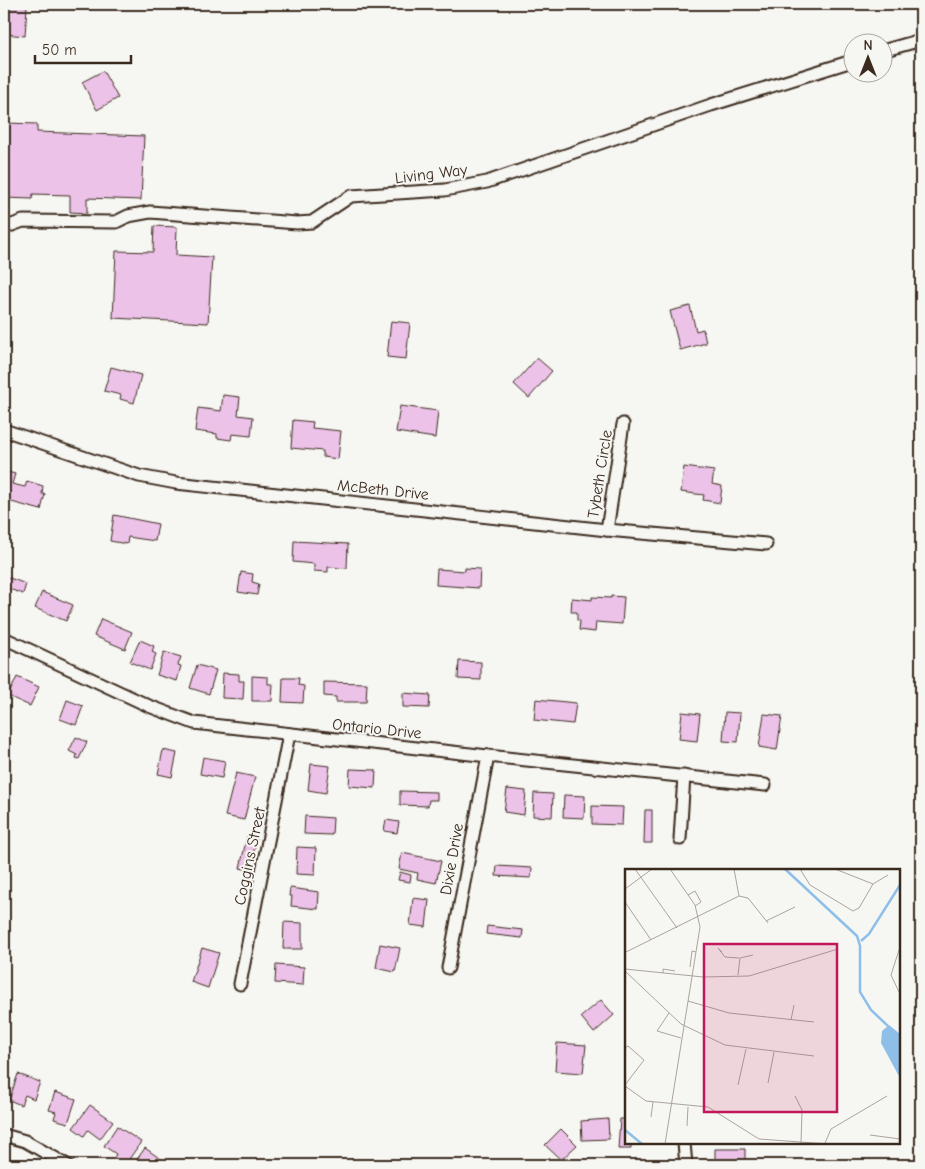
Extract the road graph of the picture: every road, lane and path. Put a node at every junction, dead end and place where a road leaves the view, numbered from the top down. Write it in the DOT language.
graph roads {
  1 [pos="921,40"];
  2 [pos="892,49"];
  3 [pos="842,64"];
  4 [pos="4,228"];
  5 [pos="623,424"];
  6 [pos="4,430"];
  7 [pos="607,530"];
  8 [pos="766,544"];
  9 [pos="4,638"];
  10 [pos="289,734"];
  11 [pos="488,756"];
  12 [pos="684,776"];
  13 [pos="764,785"];
  14 [pos="680,839"];
  15 [pos="448,968"];
  16 [pos="240,984"];
  17 [pos="4,1135"];
  18 [pos="684,1144"];
  19 [pos="67,1165"];
  20 [pos="686,1165"];
  1 -- 2 [label="street"];
  3 -- 4 [label="street, Living Way"];
  5 -- 7 [label="street, Tybeth Circle"];
  6 -- 7 [label="street, McBeth Drive"];
  7 -- 8 [label="street, McBeth Drive"];
  9 -- 10 [label="street, Ontario Drive"];
  10 -- 11 [label="street, Ontario Drive"];
  10 -- 16 [label="street, Coggins Street"];
  11 -- 12 [label="street, Ontario Drive"];
  11 -- 15 [label="street, Dixie Drive"];
  12 -- 13 [label="street, Ontario Drive"];
  12 -- 14 [label="street"];
  17 -- 19 [label="street"];
  18 -- 20 [label="street"];
}
